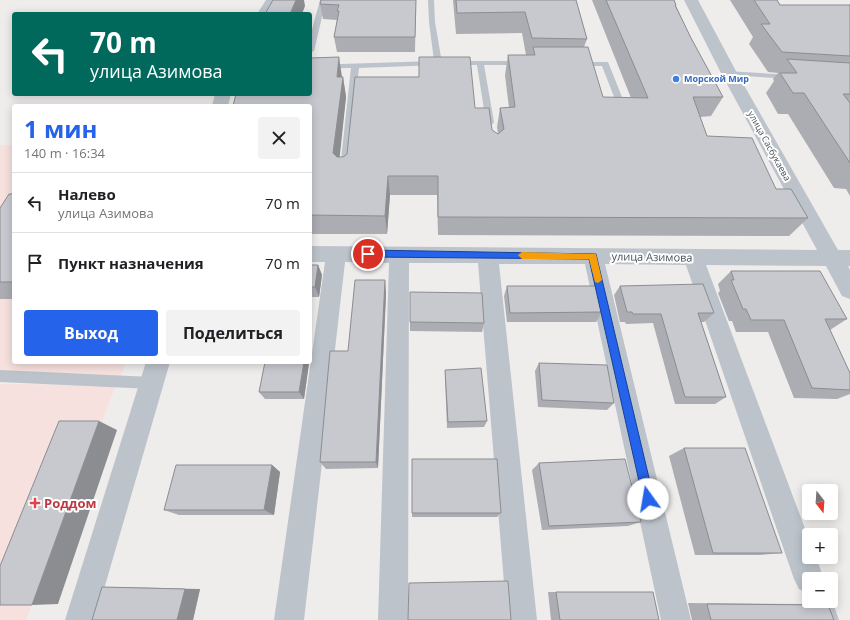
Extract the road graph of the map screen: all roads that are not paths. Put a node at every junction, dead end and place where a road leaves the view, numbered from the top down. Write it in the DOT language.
graph roads {
  1 [pos="273,0"];
  2 [pos="323,0"];
  3 [pos="431,0"];
  4 [pos="690,0"];
  5 [pos="265,12"];
  6 [pos="312,43"];
  7 [pos="438,63"];
  8 [pos="480,63"];
  9 [pos="527,63"];
  10 [pos="574,64"];
  11 [pos="312,66"];
  12 [pos="355,66"];
  13 [pos="729,74"];
  14 [pos="797,78"];
  15 [pos="622,107"];
  16 [pos="492,133"];
  17 [pos="344,173"];
  18 [pos="312,254"];
  19 [pos="336,254"];
  20 [pos="399,254"];
  21 [pos="488,255"];
  22 [pos="593,256"];
  23 [pos="693,257"];
  24 [pos="841,258"];
  25 [pos="850,290"];
  26 [pos="155,372"];
  27 [pos="0,376"];
  28 [pos="806,572"];
  29 [pos="820,608"];
  30 [pos="80,620"];
  31 [pos="289,620"];
  32 [pos="393,620"];
  33 [pos="522,620"];
  34 [pos="676,620"];
  35 [pos="824,620"];
  1 -- 5 [label="street"];
  2 -- 6 [label="lane"];
  3 -- 7 [label="lane"];
  4 -- 13 [label="street, улица Сасбукаева"];
  7 -- 8 [label="lane"];
  7 -- 12 [label="lane"];
  8 -- 9 [label="lane"];
  8 -- 16 [label="lane"];
  10 -- 15 [label="lane"];
  11 -- 12 [label="lane"];
  12 -- 17 [label="lane"];
  13 -- 14 [label="lane"];
  13 -- 24 [label="street, улица Сасбукаева"];
  18 -- 19 [label="street, улица Азимова"];
  19 -- 20 [label="street, улица Азимова"];
  19 -- 31 [label="street"];
  20 -- 21 [label="street, улица Азимова"];
  20 -- 32 [label="street"];
  21 -- 22 [label="street, улица Азимова"];
  21 -- 33 [label="street"];
  22 -- 23 [label="street, улица Азимова"];
  22 -- 34 [label="street"];
  23 -- 24 [label="street, улица Азимова"];
  23 -- 28 [label="street"];
  24 -- 25 [label="street, улица Сасбукаева"];
  26 -- 27 [label="lane"];
  26 -- 30 [label="street"];
  29 -- 35 [label="street"];
}
